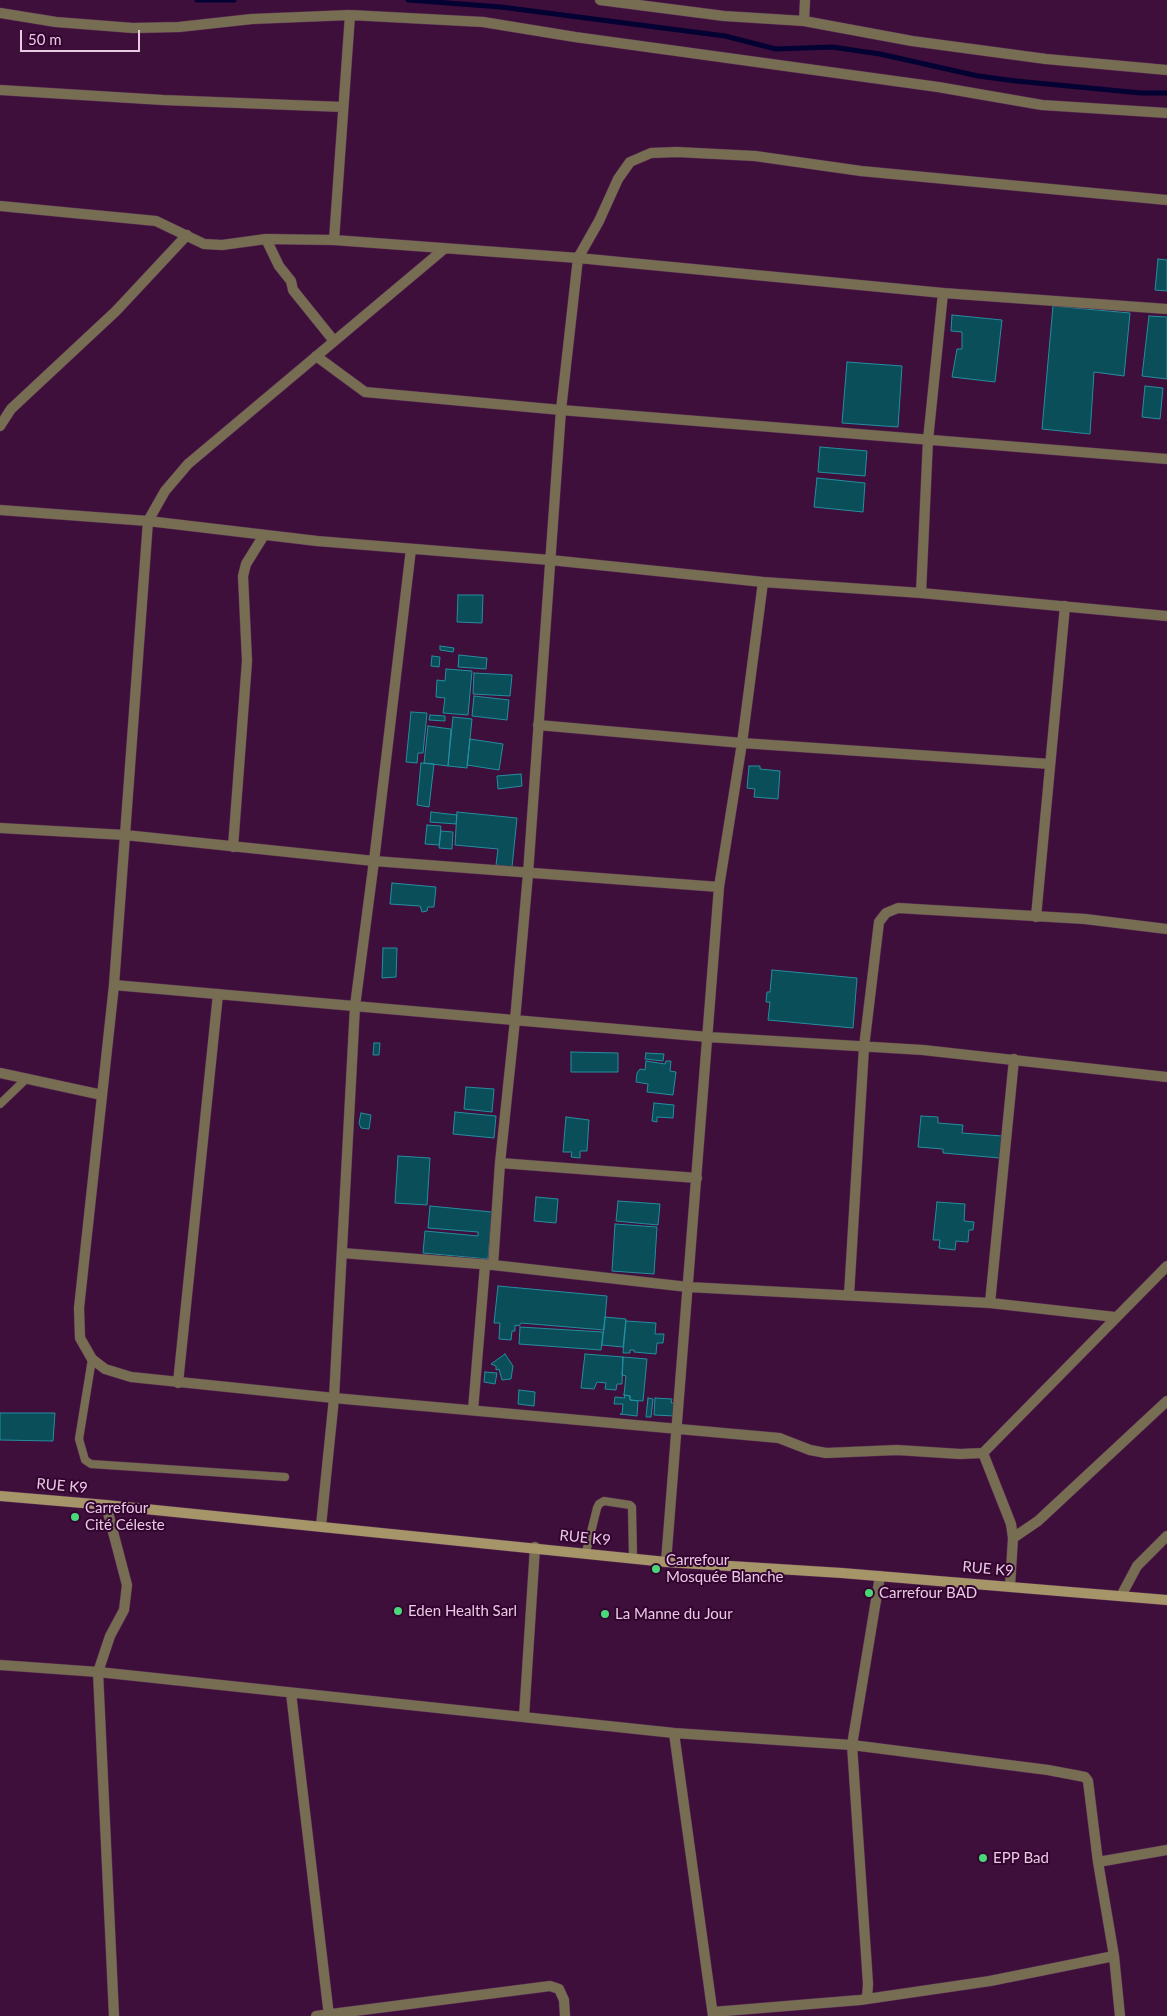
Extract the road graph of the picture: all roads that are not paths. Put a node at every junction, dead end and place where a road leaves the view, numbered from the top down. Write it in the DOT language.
graph roads {
  1 [pos="600,0"];
  2 [pos="805,0"];
  3 [pos="640,2"];
  4 [pos="0,13"];
  5 [pos="350,15"];
  6 [pos="804,21"];
  7 [pos="1167,70"];
  8 [pos="0,90"];
  9 [pos="342,107"];
  10 [pos="1167,113"];
  11 [pos="1167,200"];
  12 [pos="0,206"];
  13 [pos="187,235"];
  14 [pos="266,239"];
  15 [pos="334,240"];
  16 [pos="444,249"];
  17 [pos="578,258"];
  18 [pos="943,293"];
  19 [pos="1167,309"];
  20 [pos="334,341"];
  21 [pos="316,356"];
  22 [pos="561,410"];
  23 [pos="0,426"];
  24 [pos="928,440"];
  25 [pos="1167,459"];
  26 [pos="0,510"];
  27 [pos="148,521"];
  28 [pos="264,535"];
  29 [pos="411,549"];
  30 [pos="550,560"];
  31 [pos="763,582"];
  32 [pos="921,593"];
  33 [pos="1065,606"];
  34 [pos="1167,616"];
  35 [pos="538,725"];
  36 [pos="742,743"];
  37 [pos="1050,764"];
  38 [pos="0,828"];
  39 [pos="125,835"];
  40 [pos="233,847"];
  41 [pos="374,862"];
  42 [pos="528,874"];
  43 [pos="719,887"];
  44 [pos="1036,917"];
  45 [pos="1167,929"];
  46 [pos="114,985"];
  47 [pos="218,994"];
  48 [pos="355,1006"];
  49 [pos="515,1020"];
  50 [pos="708,1037"];
  51 [pos="864,1047"];
  52 [pos="1014,1059"];
  53 [pos="0,1073"];
  54 [pos="1167,1077"];
  55 [pos="26,1079"];
  56 [pos="102,1095"];
  57 [pos="0,1104"];
  58 [pos="500,1163"];
  59 [pos="697,1178"];
  60 [pos="342,1253"];
  61 [pos="489,1265"];
  62 [pos="1167,1266"];
  63 [pos="688,1287"];
  64 [pos="849,1295"];
  65 [pos="990,1303"];
  66 [pos="1115,1317"];
  67 [pos="92,1360"];
  68 [pos="178,1383"];
  69 [pos="334,1398"];
  70 [pos="1167,1401"];
  71 [pos="473,1410"];
  72 [pos="677,1430"];
  73 [pos="983,1453"];
  74 [pos="286,1477"];
  75 [pos="0,1496"];
  76 [pos="106,1504"];
  77 [pos="321,1526"];
  78 [pos="1167,1536"];
  79 [pos="1013,1538"];
  80 [pos="534,1547"];
  81 [pos="586,1552"];
  82 [pos="633,1558"];
  83 [pos="666,1562"];
  84 [pos="880,1576"];
  85 [pos="1010,1586"];
  86 [pos="1121,1596"];
  87 [pos="1167,1600"];
  88 [pos="0,1665"];
  89 [pos="98,1672"];
  90 [pos="291,1693"];
  91 [pos="524,1717"];
  92 [pos="674,1733"];
  93 [pos="852,1745"];
  94 [pos="1167,1850"];
  95 [pos="1098,1862"];
  96 [pos="1114,1956"];
  97 [pos="867,1998"];
  98 [pos="713,2014"];
  99 [pos="114,2016"];
  100 [pos="316,2016"];
  101 [pos="329,2016"];
  102 [pos="565,2016"];
  103 [pos="1120,2016"];
  1 -- 3 [label="street"];
  2 -- 6 [label="street"];
  3 -- 6 [label="street"];
  4 -- 5 [label="street"];
  5 -- 9 [label="street"];
  5 -- 10 [label="street"];
  6 -- 7 [label="street"];
  8 -- 9 [label="street"];
  9 -- 15 [label="street"];
  11 -- 17 [label="street"];
  12 -- 13 [label="street"];
  13 -- 14 [label="street"];
  13 -- 23 [label="street"];
  14 -- 15 [label="street"];
  14 -- 20 [label="street"];
  15 -- 16 [label="street"];
  16 -- 17 [label="street"];
  16 -- 20 [label="street"];
  17 -- 18 [label="street"];
  17 -- 22 [label="street"];
  18 -- 19 [label="street"];
  18 -- 24 [label="street"];
  20 -- 21 [label="street"];
  21 -- 22 [label="street"];
  21 -- 27 [label="street"];
  22 -- 24 [label="street"];
  22 -- 30 [label="street"];
  24 -- 25 [label="street"];
  24 -- 32 [label="street"];
  26 -- 27 [label="street"];
  27 -- 28 [label="street"];
  27 -- 39 [label="street"];
  28 -- 29 [label="street"];
  28 -- 40 [label="street"];
  29 -- 30 [label="street"];
  29 -- 41 [label="street"];
  30 -- 31 [label="street"];
  30 -- 35 [label="street"];
  31 -- 32 [label="street"];
  31 -- 36 [label="street"];
  32 -- 33 [label="street"];
  33 -- 34 [label="street"];
  33 -- 37 [label="street"];
  35 -- 36 [label="street"];
  35 -- 42 [label="street"];
  36 -- 37 [label="street"];
  36 -- 43 [label="street"];
  37 -- 44 [label="street"];
  38 -- 39 [label="street"];
  39 -- 40 [label="street"];
  39 -- 46 [label="street"];
  40 -- 41 [label="street"];
  41 -- 42 [label="street"];
  41 -- 48 [label="street"];
  42 -- 43 [label="street"];
  42 -- 49 [label="street"];
  43 -- 50 [label="street"];
  44 -- 45 [label="street"];
  44 -- 51 [label="street"];
  46 -- 47 [label="street"];
  46 -- 56 [label="street"];
  47 -- 48 [label="street"];
  47 -- 68 [label="street"];
  48 -- 49 [label="street"];
  48 -- 60 [label="street"];
  49 -- 50 [label="street"];
  49 -- 58 [label="street"];
  50 -- 51 [label="street"];
  50 -- 59 [label="street"];
  51 -- 52 [label="street"];
  51 -- 64 [label="street"];
  52 -- 54 [label="street"];
  52 -- 65 [label="street"];
  53 -- 55 [label="street"];
  55 -- 56 [label="street"];
  55 -- 57 [label="lane"];
  56 -- 67 [label="street"];
  58 -- 59 [label="street"];
  58 -- 61 [label="street"];
  59 -- 63 [label="street"];
  60 -- 61 [label="street"];
  60 -- 69 [label="street"];
  61 -- 63 [label="street"];
  61 -- 71 [label="street"];
  62 -- 66 [label="street"];
  63 -- 64 [label="street"];
  63 -- 72 [label="street"];
  64 -- 65 [label="street"];
  65 -- 66 [label="street"];
  66 -- 73 [label="street"];
  67 -- 68 [label="street"];
  67 -- 74 [label="lane"];
  68 -- 69 [label="street"];
  69 -- 71 [label="street"];
  69 -- 77 [label="street"];
  70 -- 79 [label="street"];
  71 -- 72 [label="street"];
  72 -- 73 [label="street"];
  72 -- 83 [label="street"];
  73 -- 79 [label="street"];
  75 -- 76 [label="street, RUE K9"];
  76 -- 77 [label="street, RUE K9"];
  76 -- 89 [label="street"];
  77 -- 80 [label="street, RUE K9"];
  78 -- 86 [label="street"];
  79 -- 85 [label="street"];
  80 -- 81 [label="street, RUE K9"];
  80 -- 91 [label="street"];
  81 -- 82 [label="street, RUE K9"];
  81 -- 82 [label="lane"];
  82 -- 83 [label="street, RUE K9"];
  83 -- 84 [label="street, RUE K9"];
  84 -- 85 [label="street, RUE K9"];
  84 -- 93 [label="street"];
  85 -- 86 [label="street, RUE K9"];
  86 -- 87 [label="street, RUE K9"];
  88 -- 89 [label="street"];
  89 -- 90 [label="street"];
  89 -- 99 [label="street"];
  90 -- 91 [label="street"];
  90 -- 101 [label="street"];
  91 -- 92 [label="street"];
  92 -- 93 [label="street"];
  92 -- 98 [label="street"];
  93 -- 95 [label="street"];
  93 -- 97 [label="street"];
  94 -- 95 [label="street"];
  95 -- 96 [label="street"];
  96 -- 97 [label="street"];
  96 -- 103 [label="street"];
  97 -- 98 [label="street"];
  100 -- 101 [label="street"];
  101 -- 102 [label="street"];
}
